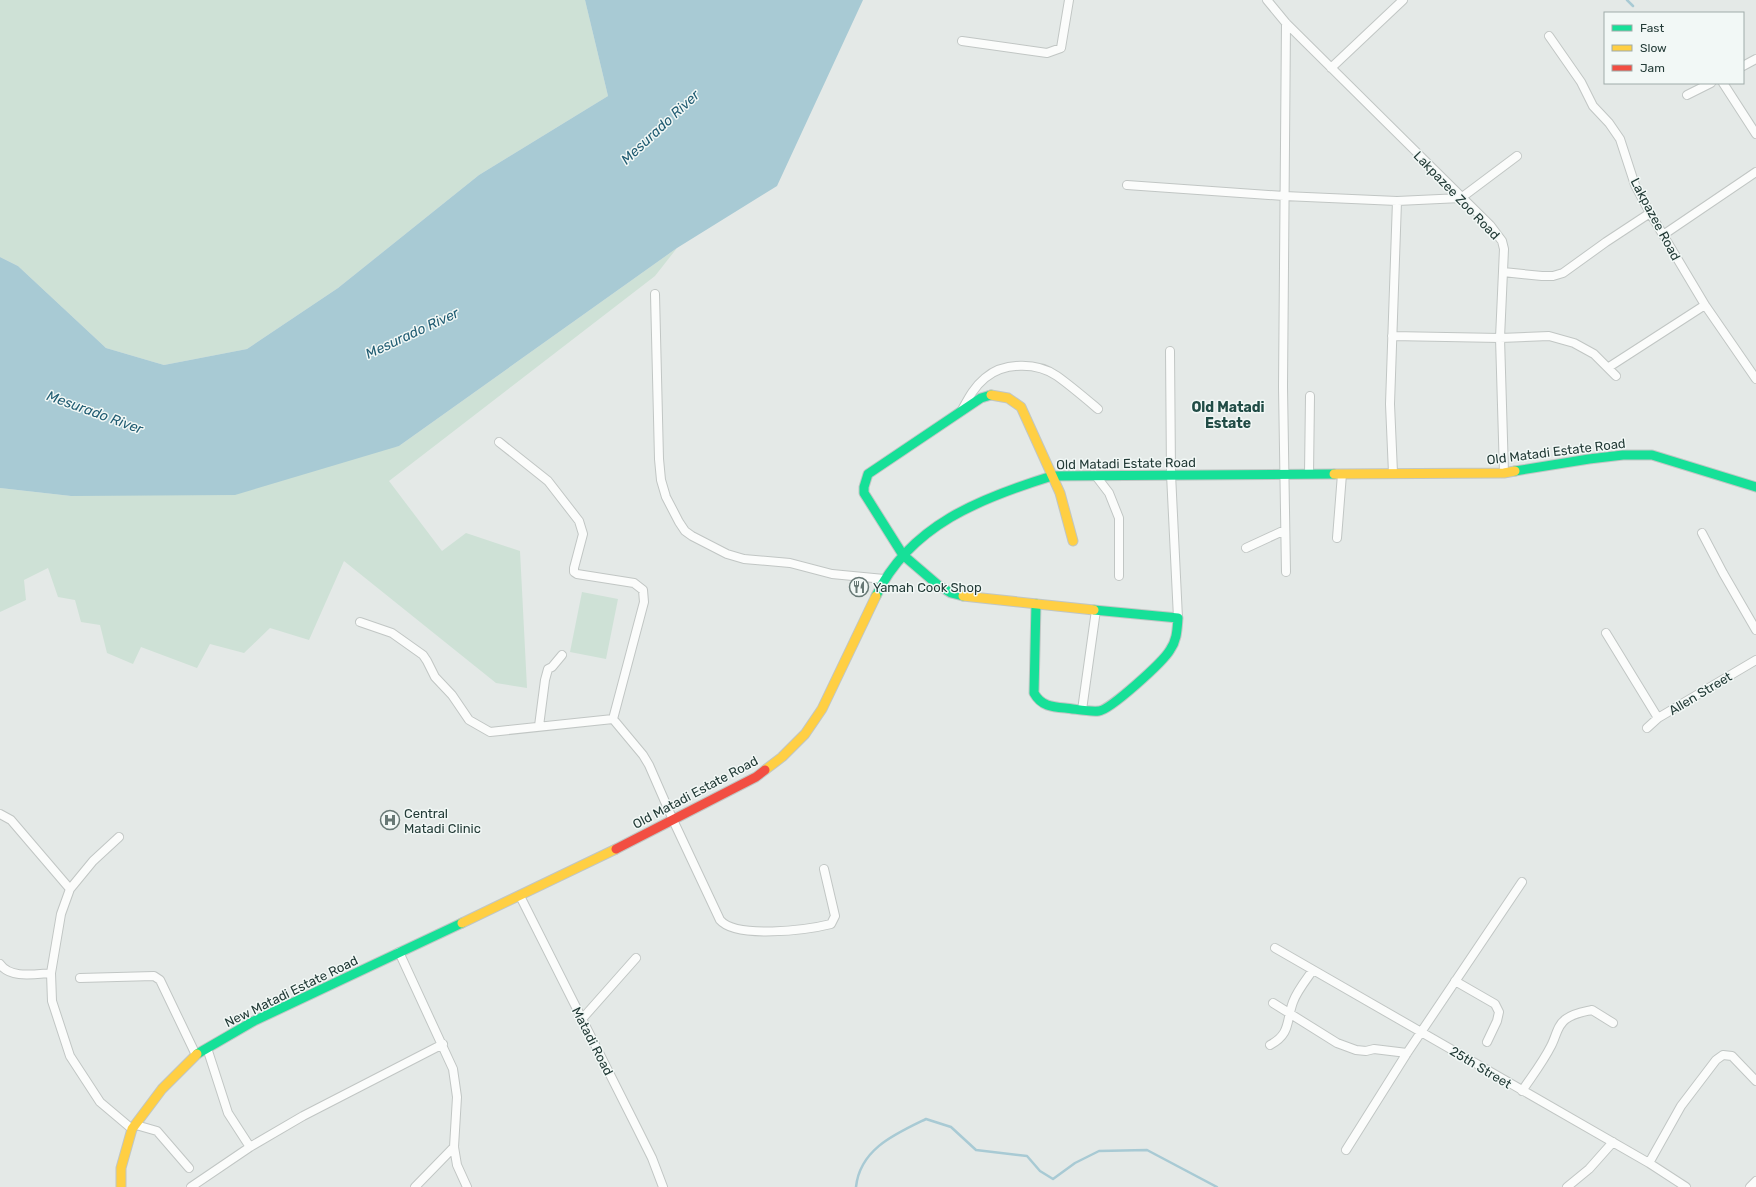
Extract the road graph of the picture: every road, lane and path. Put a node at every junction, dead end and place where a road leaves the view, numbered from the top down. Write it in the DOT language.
graph roads {
  1 [pos="1069,0"];
  2 [pos="1267,0"];
  3 [pos="1403,0"];
  4 [pos="1286,23"];
  5 [pos="1549,36"];
  6 [pos="962,41"];
  7 [pos="1756,59"];
  8 [pos="1744,65"];
  9 [pos="1331,68"];
  10 [pos="1709,84"];
  11 [pos="1725,84"];
  12 [pos="1687,95"];
  13 [pos="1756,134"];
  14 [pos="1516,156"];
  15 [pos="1756,172"];
  16 [pos="1127,185"];
  17 [pos="1284,196"];
  18 [pos="1461,198"];
  19 [pos="1397,201"];
  20 [pos="1650,213"];
  21 [pos="1663,235"];
  22 [pos="1503,272"];
  23 [pos="655,294"];
  24 [pos="1705,305"];
  25 [pos="1392,336"];
  26 [pos="1500,338"];
  27 [pos="1170,351"];
  28 [pos="1609,367"];
  29 [pos="1616,376"];
  30 [pos="1756,378"];
  31 [pos="1310,396"];
  32 [pos="1098,409"];
  33 [pos="961,411"];
  34 [pos="499,442"];
  35 [pos="1393,473"];
  36 [pos="1504,473"];
  37 [pos="1171,474"];
  38 [pos="1309,474"];
  39 [pos="1342,474"];
  40 [pos="1052,476"];
  41 [pos="1096,476"];
  42 [pos="1284,476"];
  43 [pos="1756,487"];
  44 [pos="1285,530"];
  45 [pos="1702,533"];
  46 [pos="1337,538"];
  47 [pos="1073,541"];
  48 [pos="1246,548"];
  49 [pos="903,555"];
  50 [pos="1286,572"];
  51 [pos="1119,576"];
  52 [pos="884,579"];
  53 [pos="1036,604"];
  54 [pos="1096,610"];
  55 [pos="1178,618"];
  56 [pos="360,622"];
  57 [pos="1756,630"];
  58 [pos="1606,632"];
  59 [pos="562,655"];
  60 [pos="1756,660"];
  61 [pos="1082,710"];
  62 [pos="613,718"];
  63 [pos="1658,718"];
  64 [pos="539,726"];
  65 [pos="1647,728"];
  66 [pos="0,814"];
  67 [pos="673,820"];
  68 [pos="119,837"];
  69 [pos="824,869"];
  70 [pos="1522,882"];
  71 [pos="70,889"];
  72 [pos="520,896"];
  73 [pos="1275,948"];
  74 [pos="399,952"];
  75 [pos="636,958"];
  76 [pos="0,964"];
  77 [pos="1313,970"];
  78 [pos="50,973"];
  79 [pos="80,978"];
  80 [pos="1455,981"];
  81 [pos="1273,1003"];
  82 [pos="1290,1015"];
  83 [pos="582,1019"];
  84 [pos="1613,1023"];
  85 [pos="1422,1032"];
  86 [pos="1487,1042"];
  87 [pos="443,1044"];
  88 [pos="1270,1045"];
  89 [pos="207,1048"];
  90 [pos="1407,1053"];
  91 [pos="196,1055"];
  92 [pos="1756,1081"];
  93 [pos="1522,1092"];
  94 [pos="134,1127"];
  95 [pos="1613,1142"];
  96 [pos="250,1146"];
  97 [pos="454,1146"];
  98 [pos="1346,1150"];
  99 [pos="1649,1163"];
  100 [pos="189,1168"];
  101 [pos="1756,1181"];
  102 [pos="121,1187"];
  103 [pos="191,1187"];
  104 [pos="415,1187"];
  105 [pos="467,1187"];
  106 [pos="663,1187"];
  107 [pos="1567,1187"];
  108 [pos="1686,1187"];
  109 [pos="1750,1187"];
  1 -- 6 [label="street"];
  2 -- 4 [label="street, Lakpazee Zoo Road"];
  3 -- 9 [label="street"];
  4 -- 9 [label="street, Lakpazee Zoo Road"];
  4 -- 17 [label="street"];
  5 -- 20 [label="street, Lakpazee Road"];
  7 -- 8 [label="street"];
  9 -- 18 [label="street, Lakpazee Zoo Road"];
  10 -- 12 [label="street"];
  11 -- 13 [label="street"];
  14 -- 18 [label="street"];
  15 -- 21 [label="street"];
  16 -- 17 [label="street"];
  17 -- 19 [label="street"];
  17 -- 42 [label="street"];
  18 -- 19 [label="street"];
  18 -- 22 [label="street, Lakpazee Zoo Road"];
  19 -- 25 [label="street"];
  20 -- 21 [label="street, Lakpazee Road"];
  20 -- 22 [label="street"];
  21 -- 24 [label="street, Lakpazee Road"];
  22 -- 26 [label="street, Lakpazee Zoo Road"];
  23 -- 52 [label="street"];
  24 -- 28 [label="street"];
  24 -- 30 [label="street, Lakpazee Road"];
  25 -- 26 [label="street"];
  25 -- 35 [label="street"];
  26 -- 28 [label="street"];
  26 -- 36 [label="street, Lakpazee Zoo Road"];
  27 -- 37 [label="street"];
  28 -- 29 [label="street"];
  31 -- 38 [label="street"];
  32 -- 33 [label="street"];
  33 -- 40 [label="street"];
  33 -- 49 [label="street"];
  34 -- 62 [label="street"];
  35 -- 36 [label="street, Old Matadi Estate Road"];
  35 -- 39 [label="street, Old Matadi Estate Road"];
  36 -- 43 [label="street, Old Matadi Estate Road"];
  37 -- 41 [label="street, Old Matadi Estate Road"];
  37 -- 42 [label="street, Old Matadi Estate Road"];
  37 -- 55 [label="street"];
  38 -- 39 [label="street, Old Matadi Estate Road"];
  38 -- 42 [label="street, Old Matadi Estate Road"];
  39 -- 46 [label="street"];
  40 -- 41 [label="street, Old Matadi Estate Road"];
  40 -- 47 [label="street"];
  40 -- 49 [label="street, Old Matadi Estate Road"];
  41 -- 51 [label="street"];
  42 -- 44 [label="street"];
  44 -- 48 [label="street"];
  44 -- 50 [label="street"];
  45 -- 57 [label="street"];
  49 -- 52 [label="street, Old Matadi Estate Road"];
  49 -- 53 [label="street"];
  52 -- 67 [label="street, Old Matadi Estate Road"];
  53 -- 54 [label="street"];
  53 -- 61 [label="street"];
  54 -- 55 [label="street"];
  54 -- 61 [label="street"];
  55 -- 61 [label="street"];
  56 -- 64 [label="street"];
  58 -- 63 [label="street"];
  59 -- 64 [label="street"];
  60 -- 63 [label="street, Allen Street"];
  62 -- 64 [label="street"];
  62 -- 67 [label="street"];
  63 -- 65 [label="street, Allen Street"];
  66 -- 71 [label="street"];
  67 -- 69 [label="street"];
  67 -- 72 [label="street, Old Matadi Estate Road"];
  68 -- 71 [label="street"];
  70 -- 80 [label="street"];
  71 -- 78 [label="street"];
  72 -- 74 [label="street, New Matadi Estate Road"];
  72 -- 83 [label="street, Matadi Road"];
  73 -- 77 [label="street, 25th Street"];
  74 -- 87 [label="street"];
  74 -- 89 [label="street, New Matadi Estate Road"];
  75 -- 83 [label="street"];
  76 -- 78 [label="street"];
  77 -- 82 [label="street"];
  77 -- 85 [label="street, 25th Street"];
  78 -- 94 [label="street"];
  79 -- 91 [label="street"];
  80 -- 85 [label="street"];
  80 -- 86 [label="street"];
  81 -- 82 [label="street"];
  82 -- 88 [label="street"];
  82 -- 90 [label="street"];
  83 -- 106 [label="street, Matadi Road"];
  84 -- 93 [label="street"];
  85 -- 90 [label="street"];
  85 -- 93 [label="street, 25th Street"];
  87 -- 96 [label="street"];
  87 -- 97 [label="street"];
  89 -- 91 [label="street, New Matadi Estate Road"];
  89 -- 96 [label="street"];
  90 -- 98 [label="street"];
  91 -- 94 [label="street, New Matadi Estate Road"];
  92 -- 99 [label="street"];
  93 -- 95 [label="street, 25th Street"];
  94 -- 100 [label="street"];
  94 -- 102 [label="street, New Matadi Estate Road"];
  95 -- 99 [label="street, 25th Street"];
  95 -- 107 [label="street"];
  96 -- 103 [label="street"];
  97 -- 104 [label="street"];
  97 -- 105 [label="street"];
  99 -- 108 [label="street, 25th Street"];
  101 -- 109 [label="street"];
}
